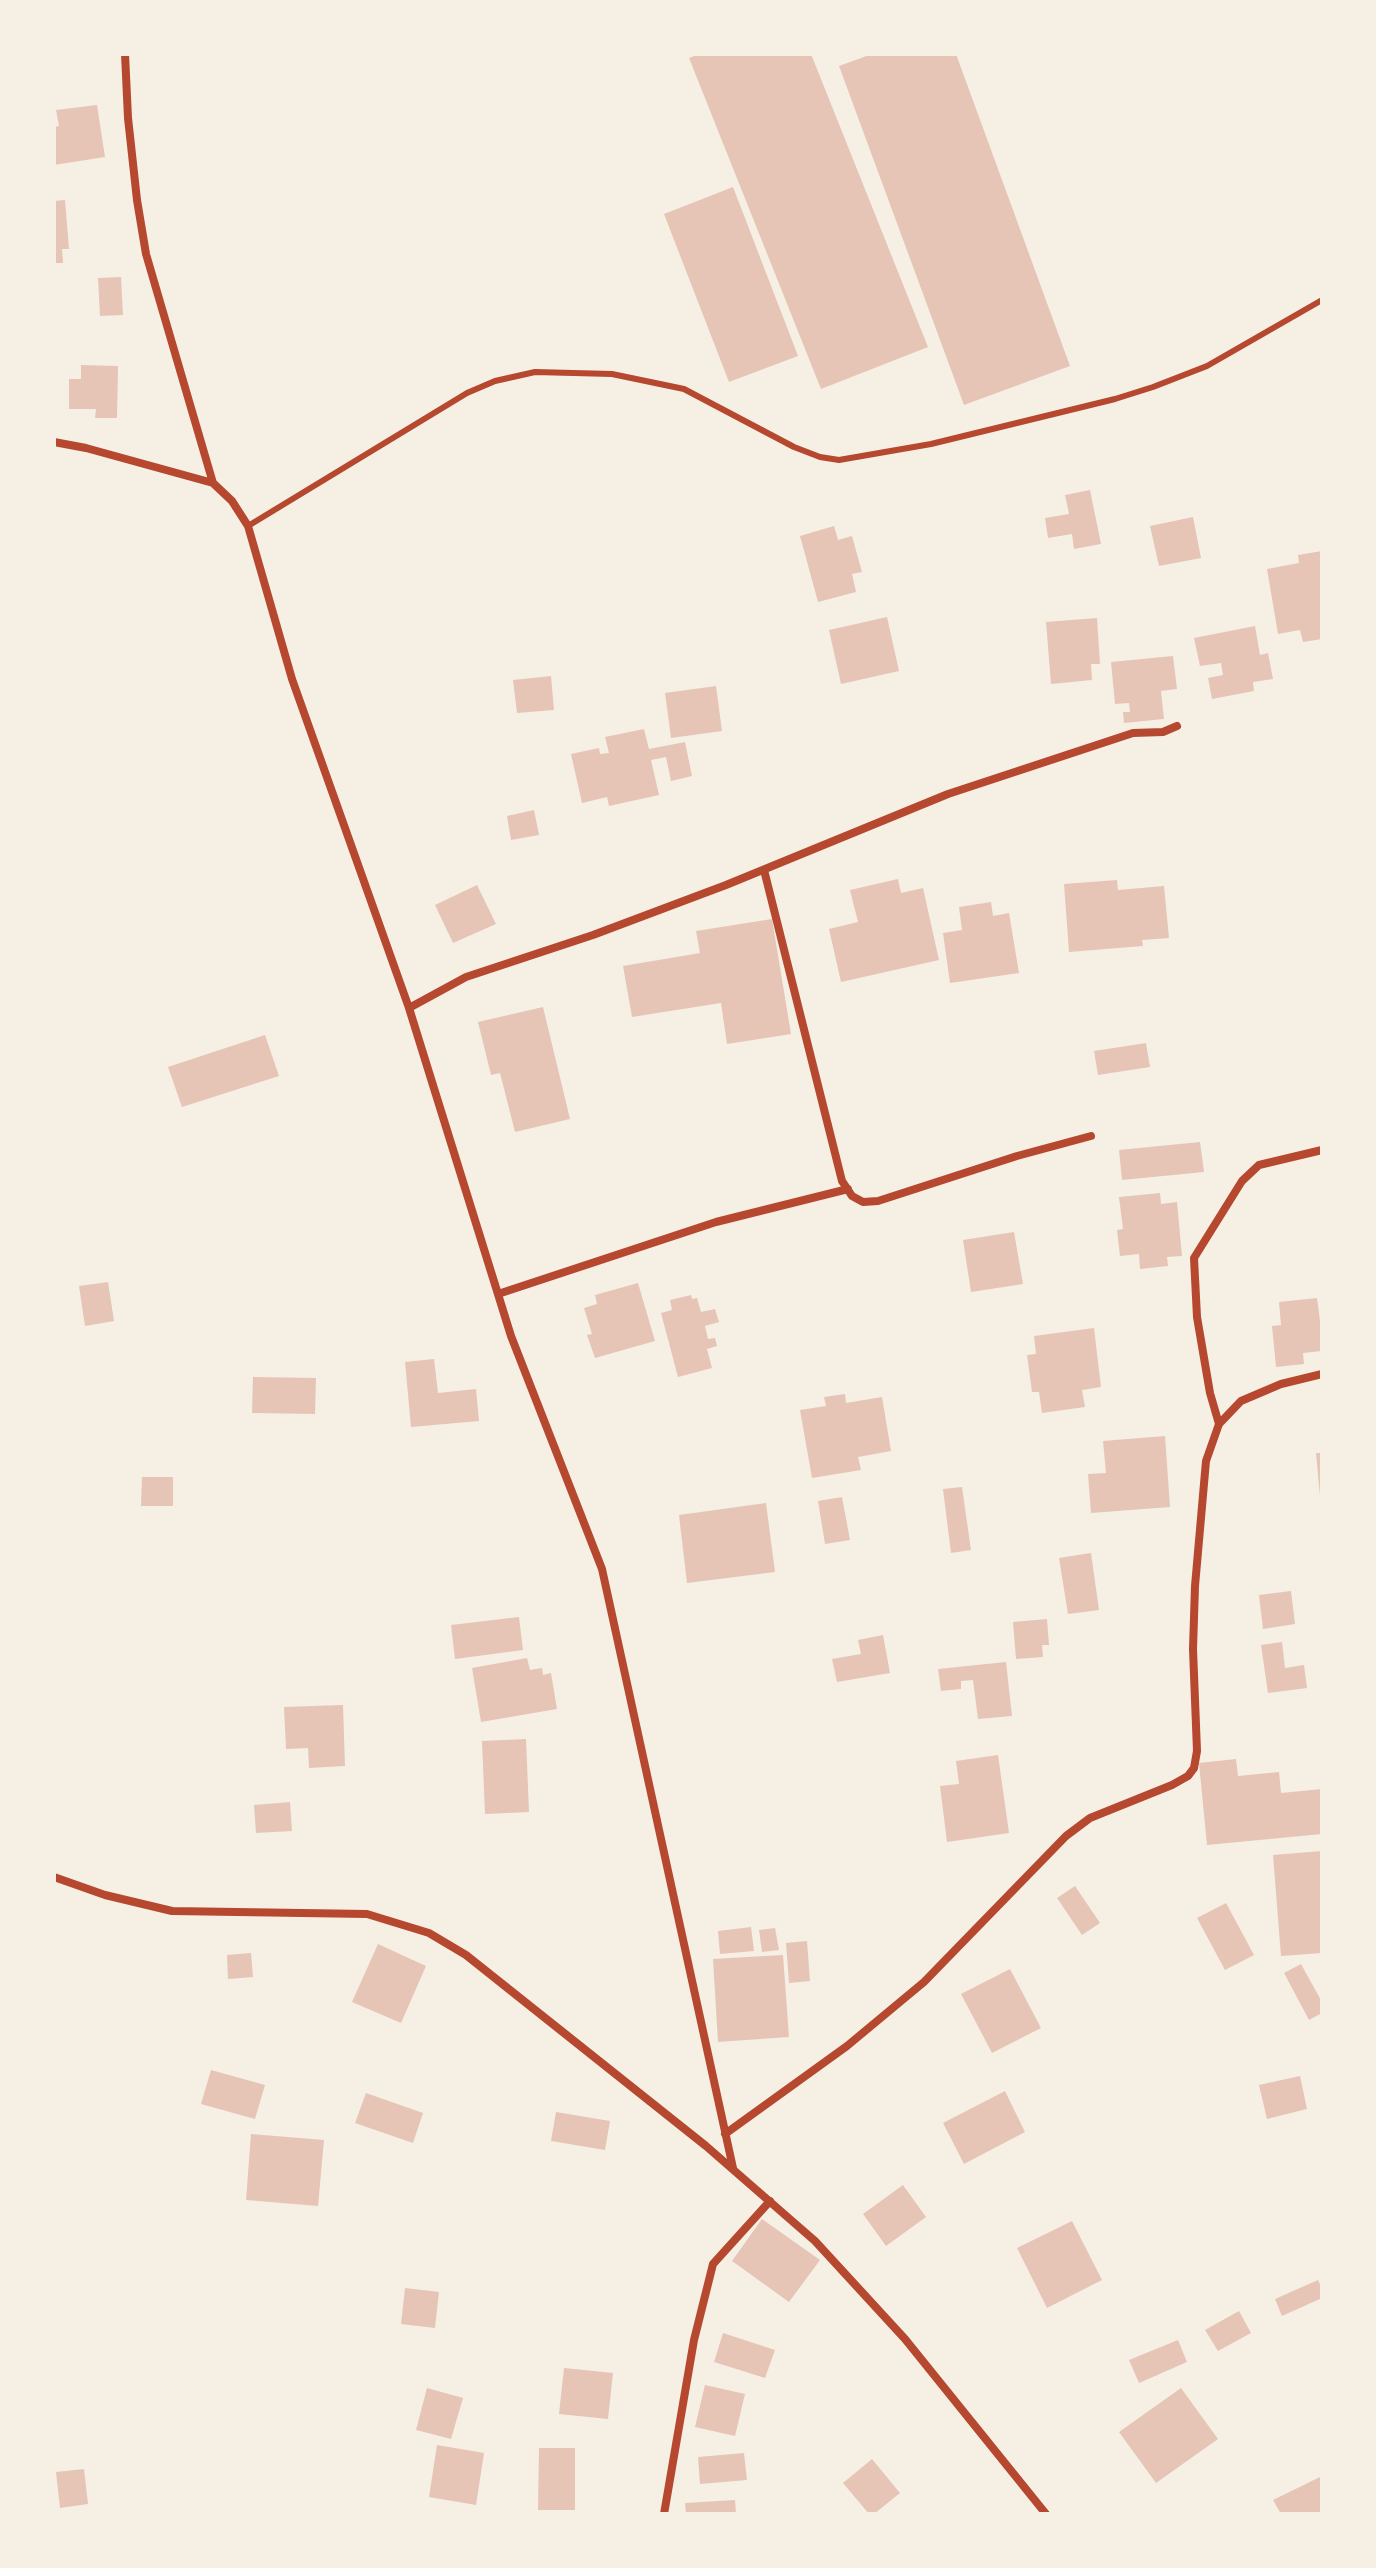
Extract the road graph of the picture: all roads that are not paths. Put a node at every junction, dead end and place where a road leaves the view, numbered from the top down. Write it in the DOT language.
graph roads {
  1 [pos="125,54"];
  2 [pos="1322,300"];
  3 [pos="54,442"];
  4 [pos="213,483"];
  5 [pos="248,526"];
  6 [pos="1177,726"];
  7 [pos="764,870"];
  8 [pos="409,1008"];
  9 [pos="1091,1136"];
  10 [pos="1322,1150"];
  11 [pos="848,1189"];
  12 [pos="498,1294"];
  13 [pos="1322,1374"];
  14 [pos="1219,1424"];
  15 [pos="54,1877"];
  16 [pos="725,2134"];
  17 [pos="733,2168"];
  18 [pos="770,2201"];
  19 [pos="664,2514"];
  20 [pos="1046,2514"];
  1 -- 4 [label="street"];
  2 -- 5 [label="lane"];
  3 -- 4 [label="street"];
  4 -- 5 [label="street"];
  5 -- 8 [label="street"];
  6 -- 7 [label="street"];
  7 -- 8 [label="street"];
  7 -- 11 [label="street"];
  8 -- 12 [label="street"];
  9 -- 11 [label="street"];
  10 -- 14 [label="street"];
  11 -- 12 [label="street"];
  12 -- 16 [label="street"];
  13 -- 14 [label="street"];
  14 -- 16 [label="street"];
  15 -- 17 [label="street"];
  16 -- 17 [label="street"];
  17 -- 18 [label="street"];
  18 -- 19 [label="street"];
  18 -- 20 [label="street"];
}
